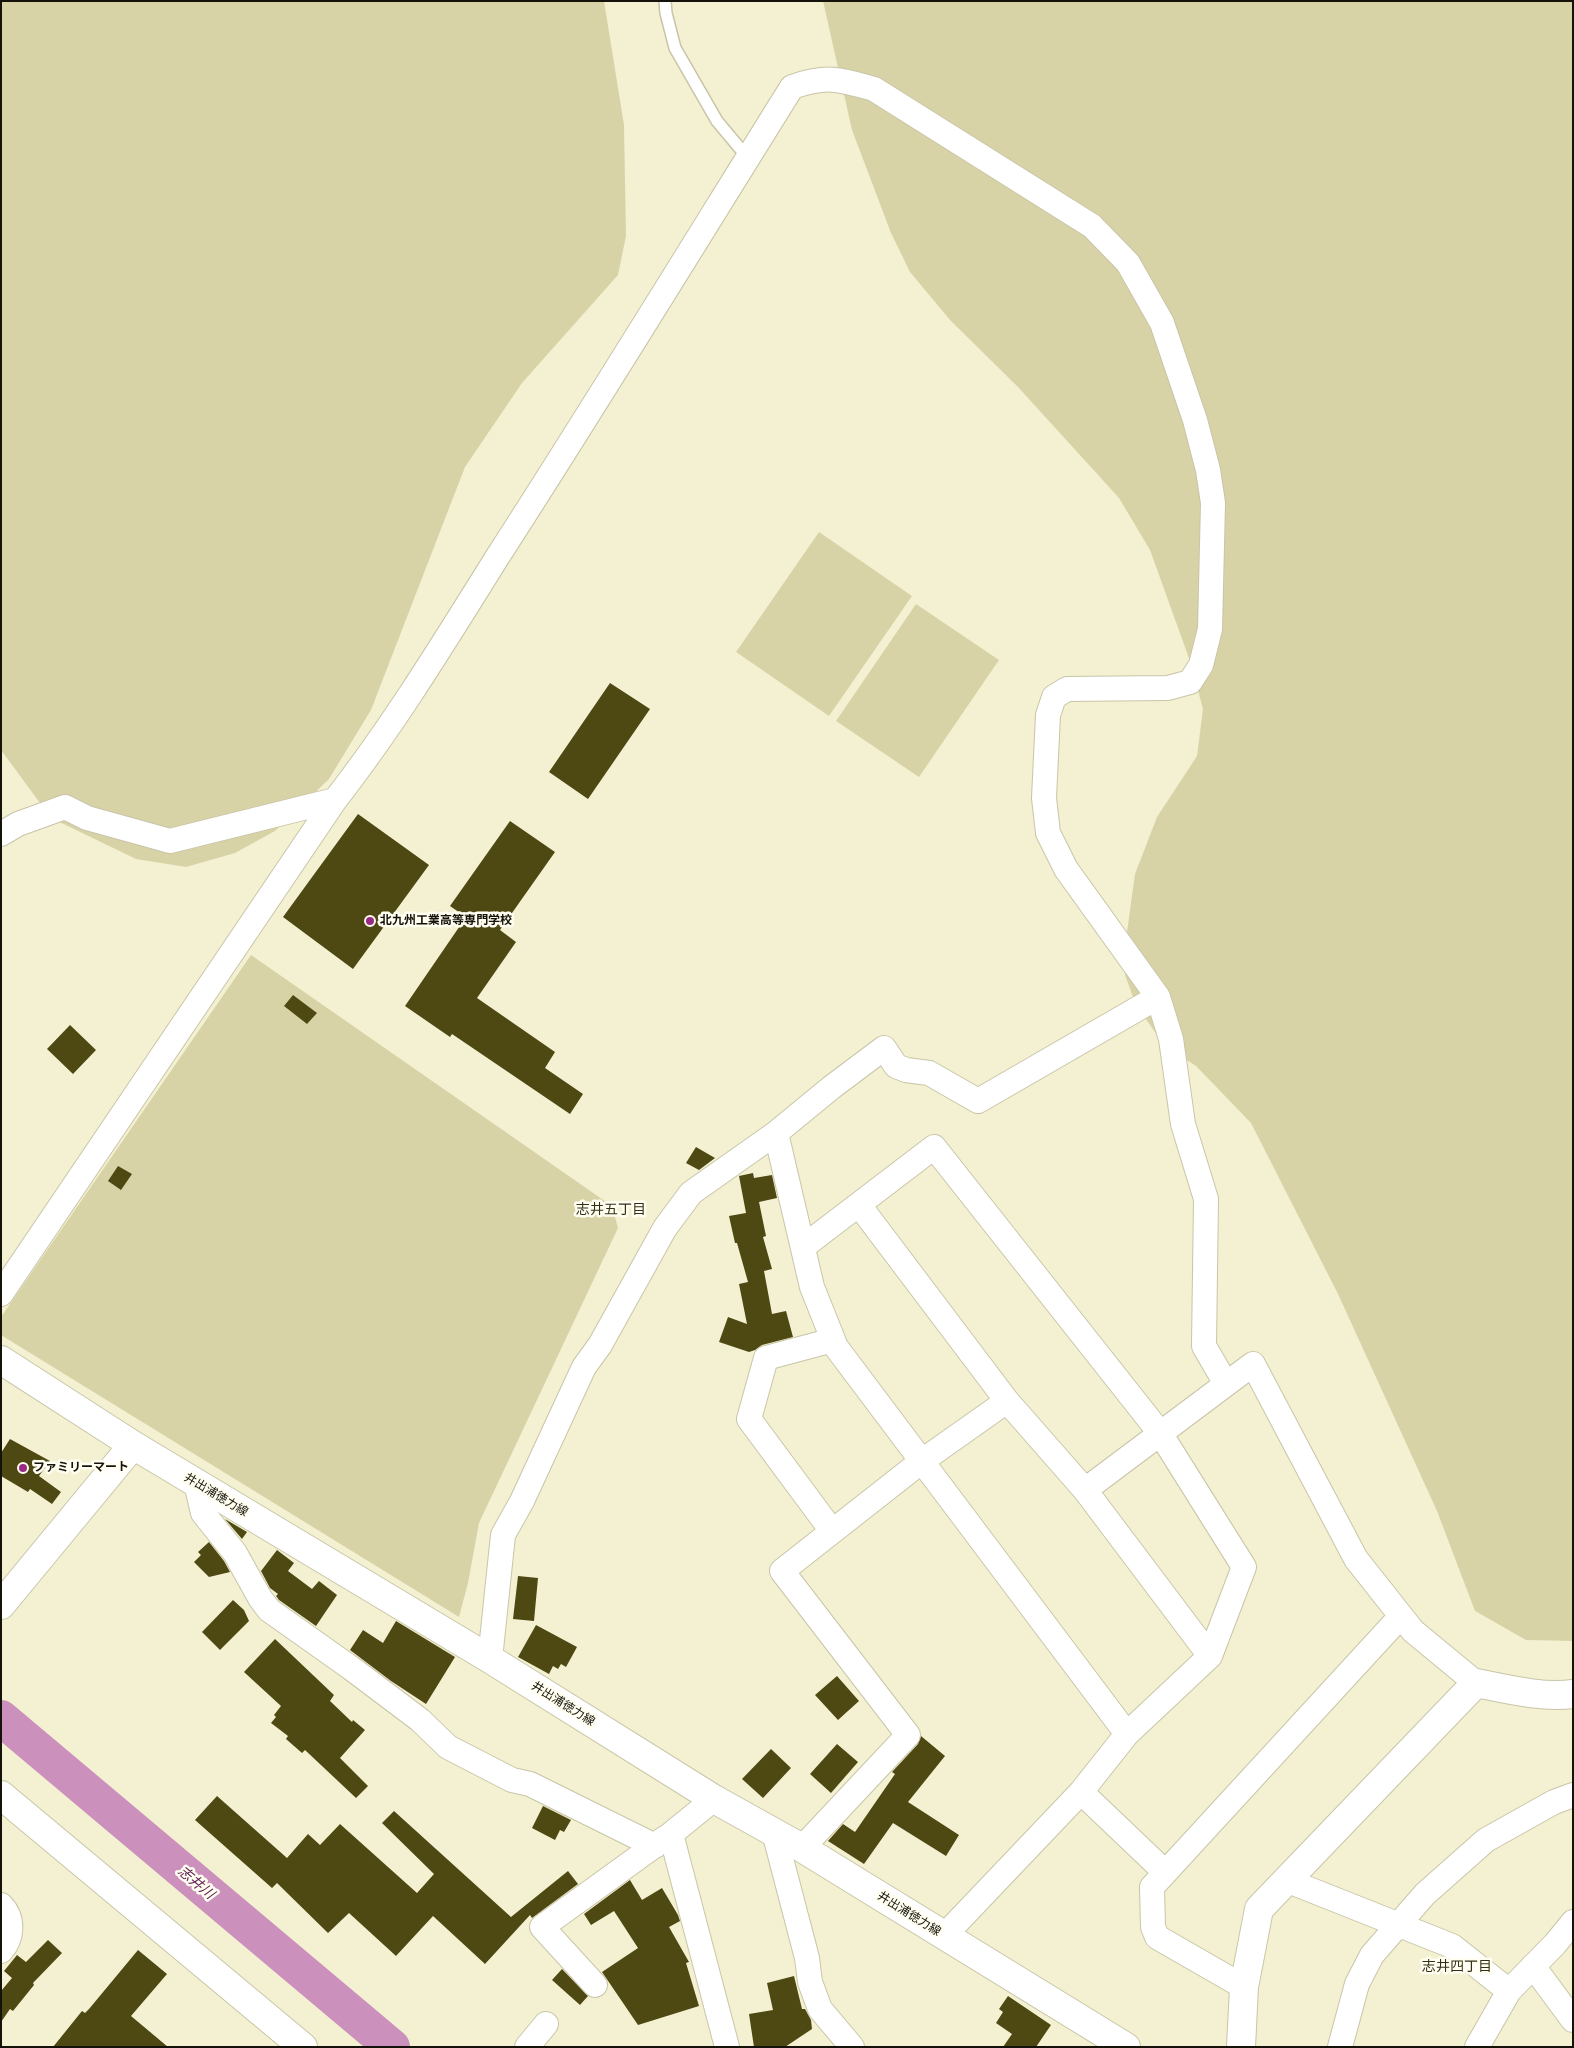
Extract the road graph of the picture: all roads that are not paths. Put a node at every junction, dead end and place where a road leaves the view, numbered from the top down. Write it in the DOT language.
graph roads {
  1 [pos="665,1"];
  2 [pos="748,158"];
  3 [pos="335,800"];
  4 [pos="1,834"];
  5 [pos="1158,998"];
  6 [pos="776,1133"];
  7 [pos="859,1204"];
  8 [pos="803,1247"];
  9 [pos="1,1294"];
  10 [pos="833,1340"];
  11 [pos="1,1360"];
  12 [pos="1226,1384"];
  13 [pos="1007,1401"];
  14 [pos="1160,1433"];
  15 [pos="132,1445"];
  16 [pos="922,1461"];
  17 [pos="196,1483"];
  18 [pos="1085,1490"];
  19 [pos="832,1531"];
  20 [pos="1,1605"];
  21 [pos="1401,1616"];
  22 [pos="1210,1656"];
  23 [pos="490,1659"];
  24 [pos="1476,1683"];
  25 [pos="1573,1694"];
  26 [pos="1127,1734"];
  27 [pos="1081,1792"];
  28 [pos="1573,1794"];
  29 [pos="1,1795"];
  30 [pos="714,1799"];
  31 [pos="774,1832"];
  32 [pos="663,1840"];
  33 [pos="802,1848"];
  34 [pos="1165,1872"];
  35 [pos="1286,1880"];
  36 [pos="1,1905"];
  37 [pos="1573,1922"];
  38 [pos="1398,1925"];
  39 [pos="944,1936"];
  40 [pos="1,1952"];
  41 [pos="1533,1966"];
  42 [pos="595,1985"];
  43 [pos="1244,1987"];
  44 [pos="1509,1991"];
  45 [pos="1573,2020"];
  46 [pos="546,2024"];
  47 [pos="303,2047"];
  48 [pos="527,2047"];
  49 [pos="727,2047"];
  50 [pos="852,2047"];
  51 [pos="1126,2047"];
  52 [pos="1241,2047"];
  53 [pos="1340,2047"];
  54 [pos="1477,2047"];
  1 -- 2 [label="lane"];
  2 -- 3 [label="street"];
  2 -- 5 [label="street"];
  3 -- 4 [label="street"];
  3 -- 9 [label="street"];
  5 -- 6 [label="street"];
  5 -- 12 [label="street"];
  6 -- 8 [label="street"];
  6 -- 23 [label="street"];
  7 -- 8 [label="street"];
  7 -- 13 [label="street"];
  7 -- 14 [label="street"];
  8 -- 10 [label="street"];
  10 -- 16 [label="street"];
  10 -- 19 [label="street"];
  11 -- 15 [label="main road, 井出浦徳力線"];
  12 -- 14 [label="street"];
  12 -- 21 [label="street"];
  13 -- 16 [label="street"];
  13 -- 18 [label="street"];
  14 -- 18 [label="street"];
  14 -- 22 [label="street"];
  15 -- 17 [label="main road, 井出浦徳力線"];
  15 -- 20 [label="main road"];
  16 -- 19 [label="street"];
  16 -- 26 [label="street"];
  17 -- 23 [label="main road, 井出浦徳力線"];
  17 -- 32 [label="street"];
  18 -- 22 [label="street"];
  19 -- 33 [label="street"];
  21 -- 24 [label="street"];
  21 -- 34 [label="street"];
  22 -- 26 [label="street"];
  23 -- 30 [label="main road, 井出浦徳力線"];
  24 -- 25 [label="main road"];
  24 -- 35 [label="main road"];
  26 -- 27 [label="street"];
  27 -- 34 [label="street"];
  27 -- 39 [label="street"];
  28 -- 38 [label="street"];
  29 -- 47 [label="main road"];
  30 -- 31 [label="main road, 井出浦徳力線"];
  30 -- 32 [label="street"];
  31 -- 33 [label="main road, 井出浦徳力線"];
  31 -- 50 [label="street"];
  32 -- 42 [label="street"];
  32 -- 49 [label="street"];
  33 -- 39 [label="main road, 井出浦徳力線"];
  34 -- 43 [label="street"];
  35 -- 38 [label="street"];
  35 -- 43 [label="main road"];
  36 -- 40 [label="street"];
  37 -- 41 [label="street"];
  38 -- 44 [label="street"];
  38 -- 53 [label="street"];
  39 -- 51 [label="main road, 井出浦徳力線"];
  41 -- 44 [label="street"];
  41 -- 45 [label="street"];
  43 -- 52 [label="main road"];
  44 -- 54 [label="street"];
  46 -- 48 [label="street"];
}
